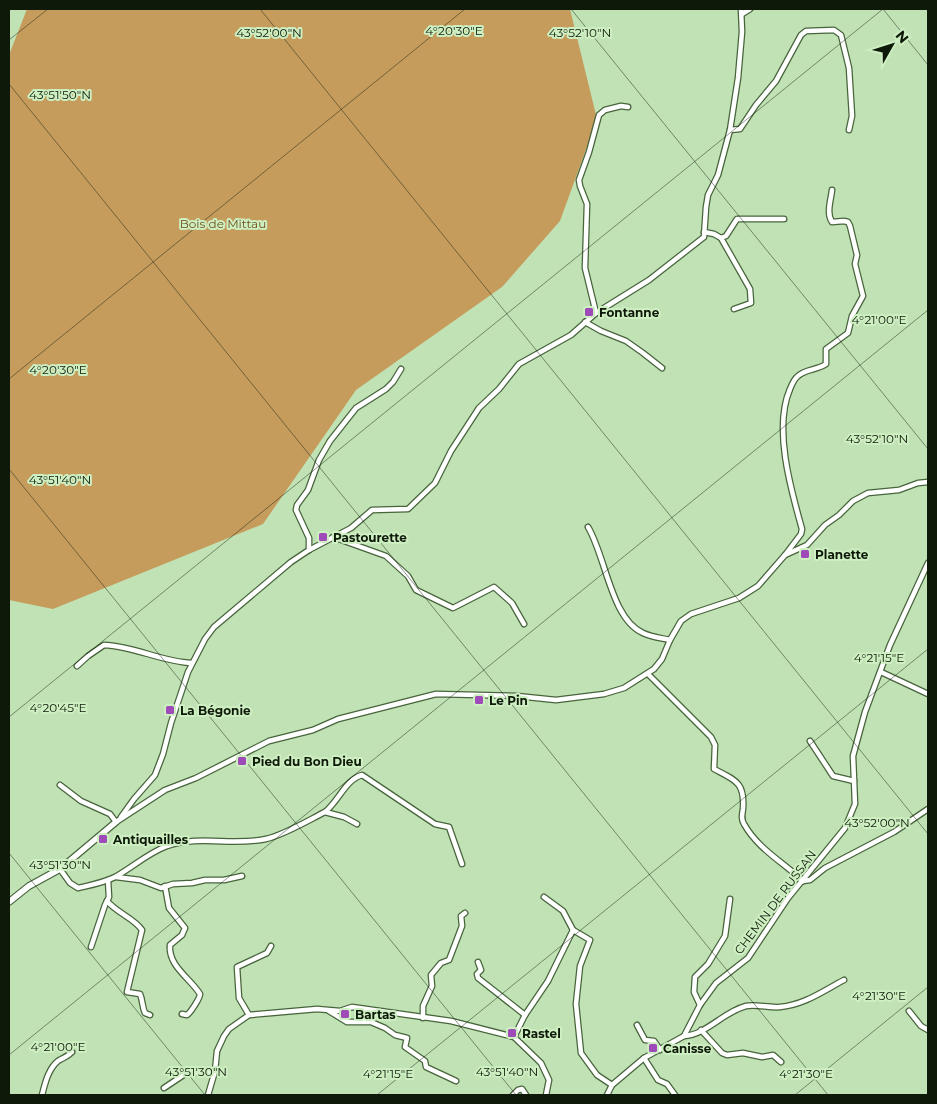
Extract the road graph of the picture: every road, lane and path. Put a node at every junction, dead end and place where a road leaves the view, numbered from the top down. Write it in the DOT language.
graph roads {
  1 [pos="750,9"];
  2 [pos="741,12"];
  3 [pos="628,107"];
  4 [pos="730,130"];
  5 [pos="849,130"];
  6 [pos="832,190"];
  7 [pos="784,219"];
  8 [pos="704,232"];
  9 [pos="721,238"];
  10 [pos="734,309"];
  11 [pos="596,313"];
  12 [pos="585,322"];
  13 [pos="662,368"];
  14 [pos="401,369"];
  15 [pos="928,482"];
  16 [pos="588,528"];
  17 [pos="332,537"];
  18 [pos="309,550"];
  19 [pos="785,556"];
  20 [pos="928,563"];
  21 [pos="524,624"];
  22 [pos="670,640"];
  23 [pos="192,663"];
  24 [pos="77,666"];
  25 [pos="881,672"];
  26 [pos="648,674"];
  27 [pos="928,694"];
  28 [pos="810,741"];
  29 [pos="854,781"];
  30 [pos="60,785"];
  31 [pos="928,808"];
  32 [pos="325,812"];
  33 [pos="122,817"];
  34 [pos="116,822"];
  35 [pos="357,824"];
  36 [pos="462,864"];
  37 [pos="815,866"];
  38 [pos="60,869"];
  39 [pos="823,870"];
  40 [pos="818,874"];
  41 [pos="242,876"];
  42 [pos="114,877"];
  43 [pos="108,880"];
  44 [pos="803,881"];
  45 [pos="165,886"];
  46 [pos="544,897"];
  47 [pos="730,899"];
  48 [pos="107,901"];
  49 [pos="9,902"];
  50 [pos="465,913"];
  51 [pos="573,930"];
  52 [pos="271,946"];
  53 [pos="91,947"];
  54 [pos="478,962"];
  55 [pos="844,980"];
  56 [pos="700,1005"];
  57 [pos="328,1010"];
  58 [pos="909,1012"];
  59 [pos="182,1014"];
  60 [pos="150,1015"];
  61 [pos="250,1015"];
  62 [pos="525,1015"];
  63 [pos="423,1018"];
  64 [pos="637,1025"];
  65 [pos="701,1030"];
  66 [pos="928,1030"];
  67 [pos="684,1036"];
  68 [pos="514,1037"];
  69 [pos="660,1050"];
  70 [pos="72,1052"];
  71 [pos="644,1058"];
  72 [pos="781,1062"];
  73 [pos="215,1071"];
  74 [pos="456,1081"];
  75 [pos="612,1085"];
  76 [pos="164,1088"];
  77 [pos="42,1095"];
  78 [pos="208,1095"];
  79 [pos="513,1095"];
  80 [pos="526,1095"];
  81 [pos="546,1095"];
  82 [pos="607,1095"];
  83 [pos="675,1095"];
  1 -- 2 [label="street"];
  2 -- 4 [label="street"];
  3 -- 11 [label="street"];
  4 -- 5 [label="street"];
  4 -- 8 [label="street"];
  6 -- 19 [label="street"];
  7 -- 9 [label="street"];
  8 -- 9 [label="street"];
  8 -- 11 [label="street"];
  9 -- 10 [label="street"];
  11 -- 12 [label="street"];
  12 -- 13 [label="street"];
  12 -- 17 [label="street"];
  14 -- 18 [label="street"];
  15 -- 19 [label="street"];
  16 -- 22 [label="street"];
  17 -- 18 [label="street"];
  17 -- 21 [label="street"];
  18 -- 23 [label="street"];
  19 -- 22 [label="street"];
  20 -- 25 [label="street, CHEMIN DE RUSSAN"];
  22 -- 26 [label="street"];
  23 -- 24 [label="street"];
  23 -- 33 [label="street"];
  25 -- 27 [label="street"];
  25 -- 29 [label="street, CHEMIN DE RUSSAN"];
  26 -- 33 [label="street"];
  26 -- 44 [label="street"];
  28 -- 29 [label="street"];
  29 -- 37 [label="street, CHEMIN DE RUSSAN"];
  30 -- 34 [label="street"];
  31 -- 39 [label="street"];
  32 -- 35 [label="street"];
  32 -- 36 [label="street"];
  32 -- 42 [label="street"];
  33 -- 34 [label="street"];
  34 -- 38 [label="street"];
  37 -- 39 [label="street"];
  37 -- 40 [label="street"];
  37 -- 44 [label="street, CHEMIN DE RUSSAN"];
  38 -- 43 [label="street"];
  38 -- 49 [label="street"];
  39 -- 40 [label="street"];
  40 -- 44 [label="street"];
  41 -- 45 [label="street"];
  42 -- 43 [label="street"];
  42 -- 45 [label="street"];
  43 -- 48 [label="street"];
  44 -- 56 [label="street, CHEMIN DE RUSSAN"];
  45 -- 59 [label="street"];
  46 -- 51 [label="street"];
  47 -- 56 [label="street"];
  48 -- 53 [label="street"];
  48 -- 60 [label="street"];
  50 -- 63 [label="street"];
  51 -- 62 [label="street"];
  51 -- 75 [label="street"];
  52 -- 61 [label="street"];
  54 -- 62 [label="street"];
  55 -- 65 [label="street"];
  56 -- 67 [label="street, CHEMIN DE RUSSAN"];
  57 -- 61 [label="street"];
  57 -- 63 [label="street"];
  57 -- 74 [label="street"];
  58 -- 66 [label="street"];
  61 -- 73 [label="street"];
  62 -- 68 [label="street"];
  63 -- 68 [label="street"];
  64 -- 69 [label="street"];
  65 -- 67 [label="street"];
  65 -- 72 [label="street"];
  67 -- 69 [label="street"];
  68 -- 81 [label="street"];
  69 -- 71 [label="street"];
  70 -- 77 [label="street"];
  71 -- 75 [label="street"];
  71 -- 83 [label="street"];
  73 -- 76 [label="street"];
  73 -- 78 [label="street"];
  75 -- 82 [label="street"];
  79 -- 80 [label="street"];
}
